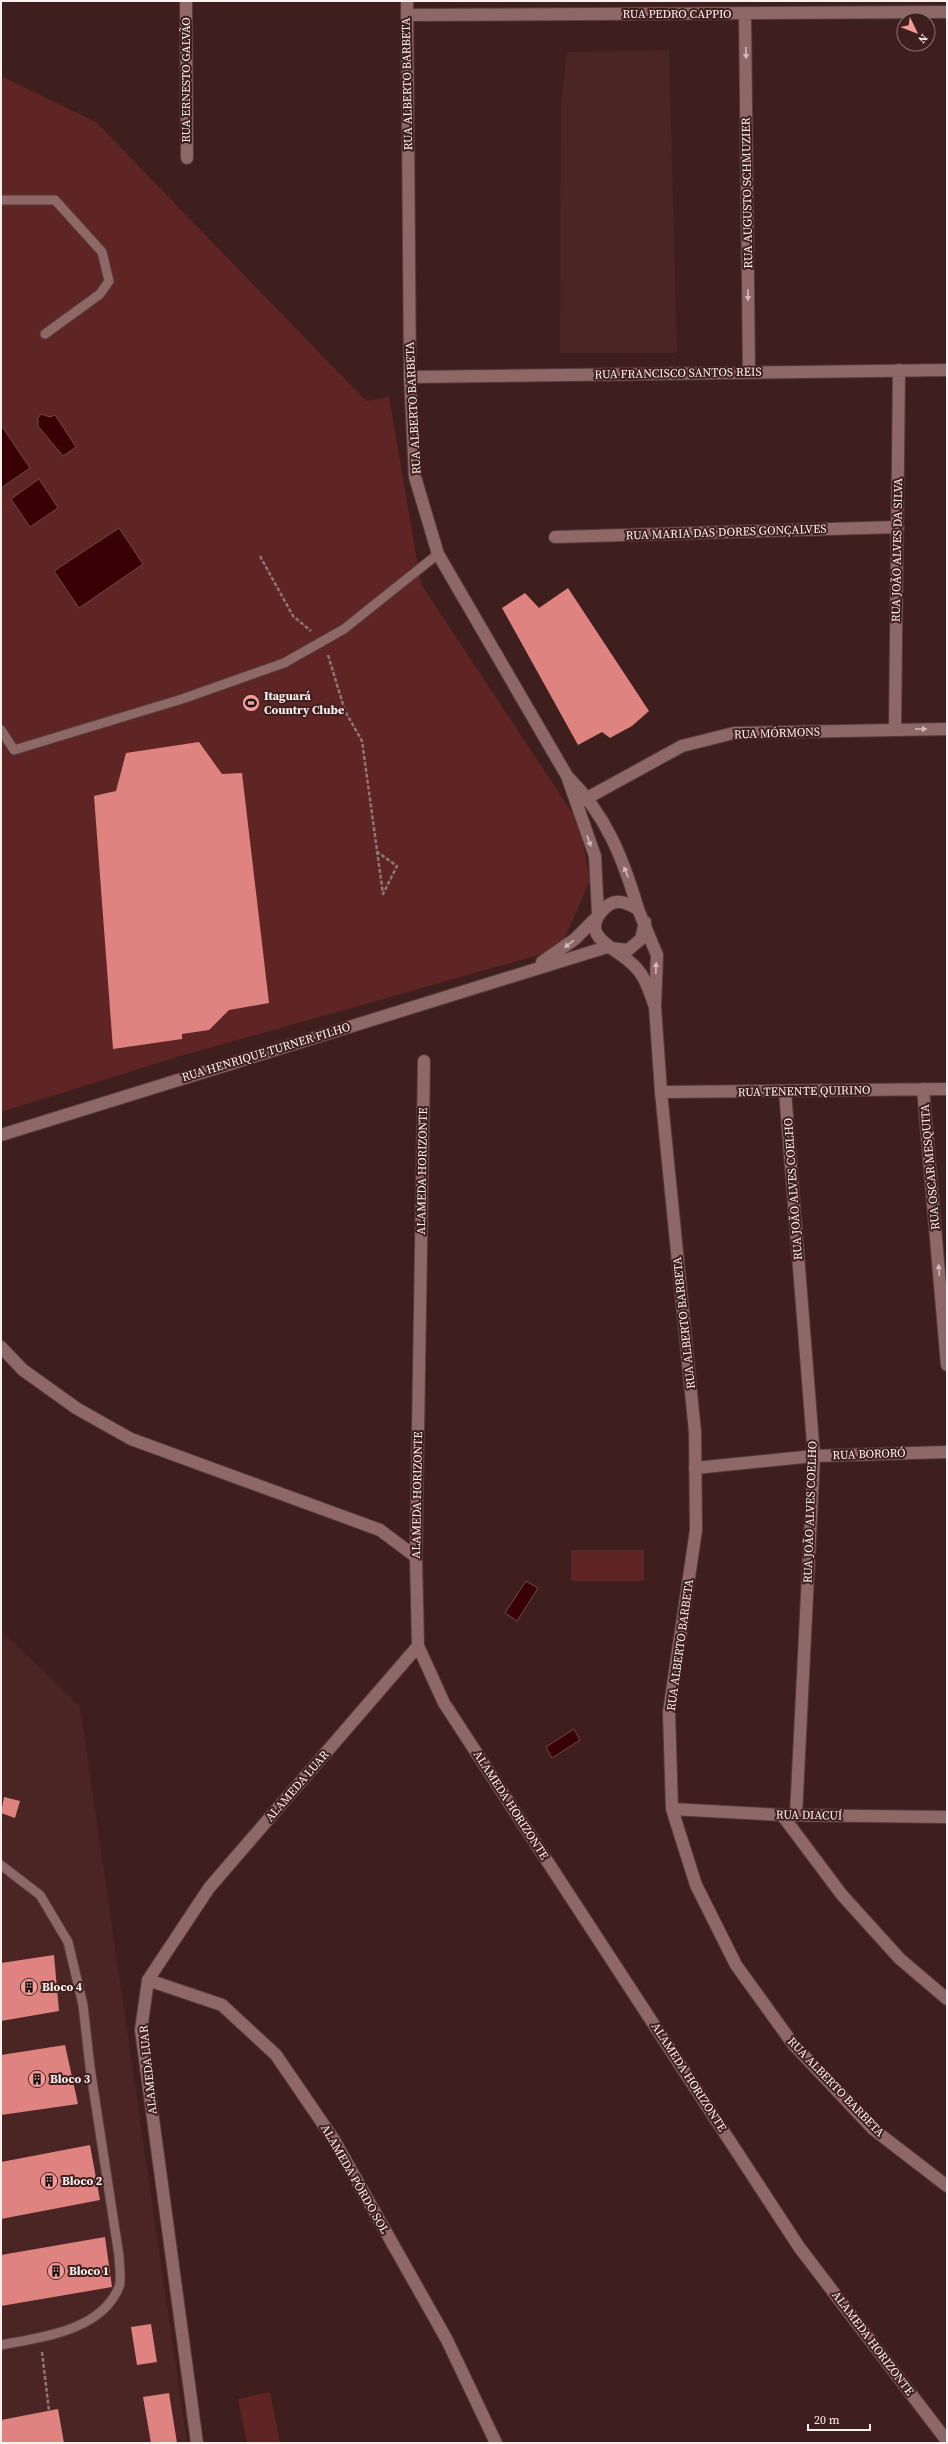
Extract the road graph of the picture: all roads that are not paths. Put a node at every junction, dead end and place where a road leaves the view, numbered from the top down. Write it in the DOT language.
graph roads {
  1 [pos="186,1"];
  2 [pos="407,1"];
  3 [pos="947,12"];
  4 [pos="745,14"];
  5 [pos="407,15"];
  6 [pos="187,158"];
  7 [pos="1,200"];
  8 [pos="45,334"];
  9 [pos="899,370"];
  10 [pos="947,370"];
  11 [pos="749,372"];
  12 [pos="410,377"];
  13 [pos="898,527"];
  14 [pos="555,537"];
  15 [pos="438,554"];
  16 [pos="895,729"];
  17 [pos="947,729"];
  18 [pos="1,730"];
  19 [pos="567,776"];
  20 [pos="589,798"];
  21 [pos="576,805"];
  22 [pos="638,909"];
  23 [pos="598,916"];
  24 [pos="645,922"];
  25 [pos="608,948"];
  26 [pos="531,969"];
  27 [pos="655,1007"];
  28 [pos="424,1061"];
  29 [pos="923,1089"];
  30 [pos="947,1089"];
  31 [pos="785,1091"];
  32 [pos="662,1092"];
  33 [pos="1,1135"];
  34 [pos="1,1348"];
  35 [pos="947,1365"];
  36 [pos="947,1452"];
  37 [pos="814,1456"];
  38 [pos="695,1468"];
  39 [pos="416,1557"];
  40 [pos="418,1646"];
  41 [pos="672,1809"];
  42 [pos="782,1815"];
  43 [pos="796,1815"];
  44 [pos="947,1817"];
  45 [pos="1,1865"];
  46 [pos="148,1980"];
  47 [pos="947,1999"];
  48 [pos="947,2186"];
  49 [pos="1,2345"];
  50 [pos="947,2441"];
  51 [pos="197,2443"];
  52 [pos="496,2443"];
  1 -- 6 [label="street, RUA ERNESTO GALVÃO"];
  2 -- 5 [label="street, RUA ALBERTO BARBETA"];
  3 -- 4 [label="street, RUA PEDRO CAPPIO"];
  4 -- 5 [label="street, RUA PEDRO CAPPIO"];
  4 -- 11 [label="street, RUA AUGUSTO SCHMUZIER, one-way"];
  5 -- 12 [label="street, RUA ALBERTO BARBETA"];
  7 -- 8 [label="lane"];
  9 -- 10 [label="street, RUA FRANCISCO SANTOS REIS"];
  9 -- 11 [label="street, RUA FRANCISCO SANTOS REIS"];
  9 -- 13 [label="street, RUA JOÃO ALVES DA SILVA"];
  11 -- 12 [label="street, RUA FRANCISCO SANTOS REIS"];
  12 -- 15 [label="street, RUA ALBERTO BARBETA"];
  13 -- 14 [label="street, RUA MARIA DAS DORES GONÇALVES"];
  13 -- 16 [label="street, RUA JOÃO ALVES DA SILVA"];
  15 -- 18 [label="lane"];
  15 -- 19 [label="street, RUA ALBERTO BARBETA"];
  16 -- 17 [label="street, RUA MÓRMONS, one-way"];
  16 -- 20 [label="street, RUA MÓRMONS"];
  19 -- 20 [label="street, RUA ALBERTO BARBETA"];
  19 -- 21 [label="street, RUA ALBERTO BARBETA"];
  20 -- 21 [label="street, RUA MÓRMONS"];
  22 -- 20 [label="street, RUA ALBERTO BARBETA, one-way"];
  21 -- 23 [label="street, RUA ALBERTO BARBETA, one-way"];
  22 -- 23 [label="street"];
  22 -- 24 [label="street"];
  23 -- 25 [label="street"];
  23 -- 26 [label="street, one-way"];
  24 -- 25 [label="street"];
  27 -- 24 [label="street, one-way"];
  25 -- 26 [label="street"];
  25 -- 27 [label="street"];
  26 -- 33 [label="street, RUA HENRIQUE TURNER FILHO"];
  27 -- 32 [label="street, RUA ALBERTO BARBETA"];
  28 -- 39 [label="street, ALAMEDA HORIZONTE"];
  29 -- 30 [label="street, RUA TENENTE QUIRINO"];
  29 -- 31 [label="street, RUA TENENTE QUIRINO"];
  35 -- 29 [label="street, RUA OSCAR MESQUITA, one-way"];
  31 -- 32 [label="street, RUA TENENTE QUIRINO"];
  31 -- 37 [label="street, RUA JOÃO ALVES COELHO"];
  32 -- 38 [label="street, RUA ALBERTO BARBETA"];
  34 -- 39 [label="street"];
  36 -- 37 [label="street, RUA BORORÓ"];
  37 -- 38 [label="street, RUA BORORÓ"];
  37 -- 43 [label="street, RUA JOÃO ALVES COELHO"];
  38 -- 41 [label="street, RUA ALBERTO BARBETA"];
  39 -- 40 [label="street, ALAMEDA HORIZONTE"];
  40 -- 46 [label="street, ALAMEDA LUAR"];
  40 -- 50 [label="street, ALAMEDA HORIZONTE"];
  41 -- 42 [label="street, RUA DIACUÍ"];
  41 -- 48 [label="street, RUA ALBERTO BARBETA"];
  42 -- 43 [label="street, RUA DIACUÍ"];
  42 -- 47 [label="street"];
  43 -- 44 [label="street, RUA DIACUÍ"];
  45 -- 49 [label="lane"];
  46 -- 51 [label="street, ALAMEDA LUAR"];
  46 -- 52 [label="street, ALAMEDA PÔRDO SOL"];
}
